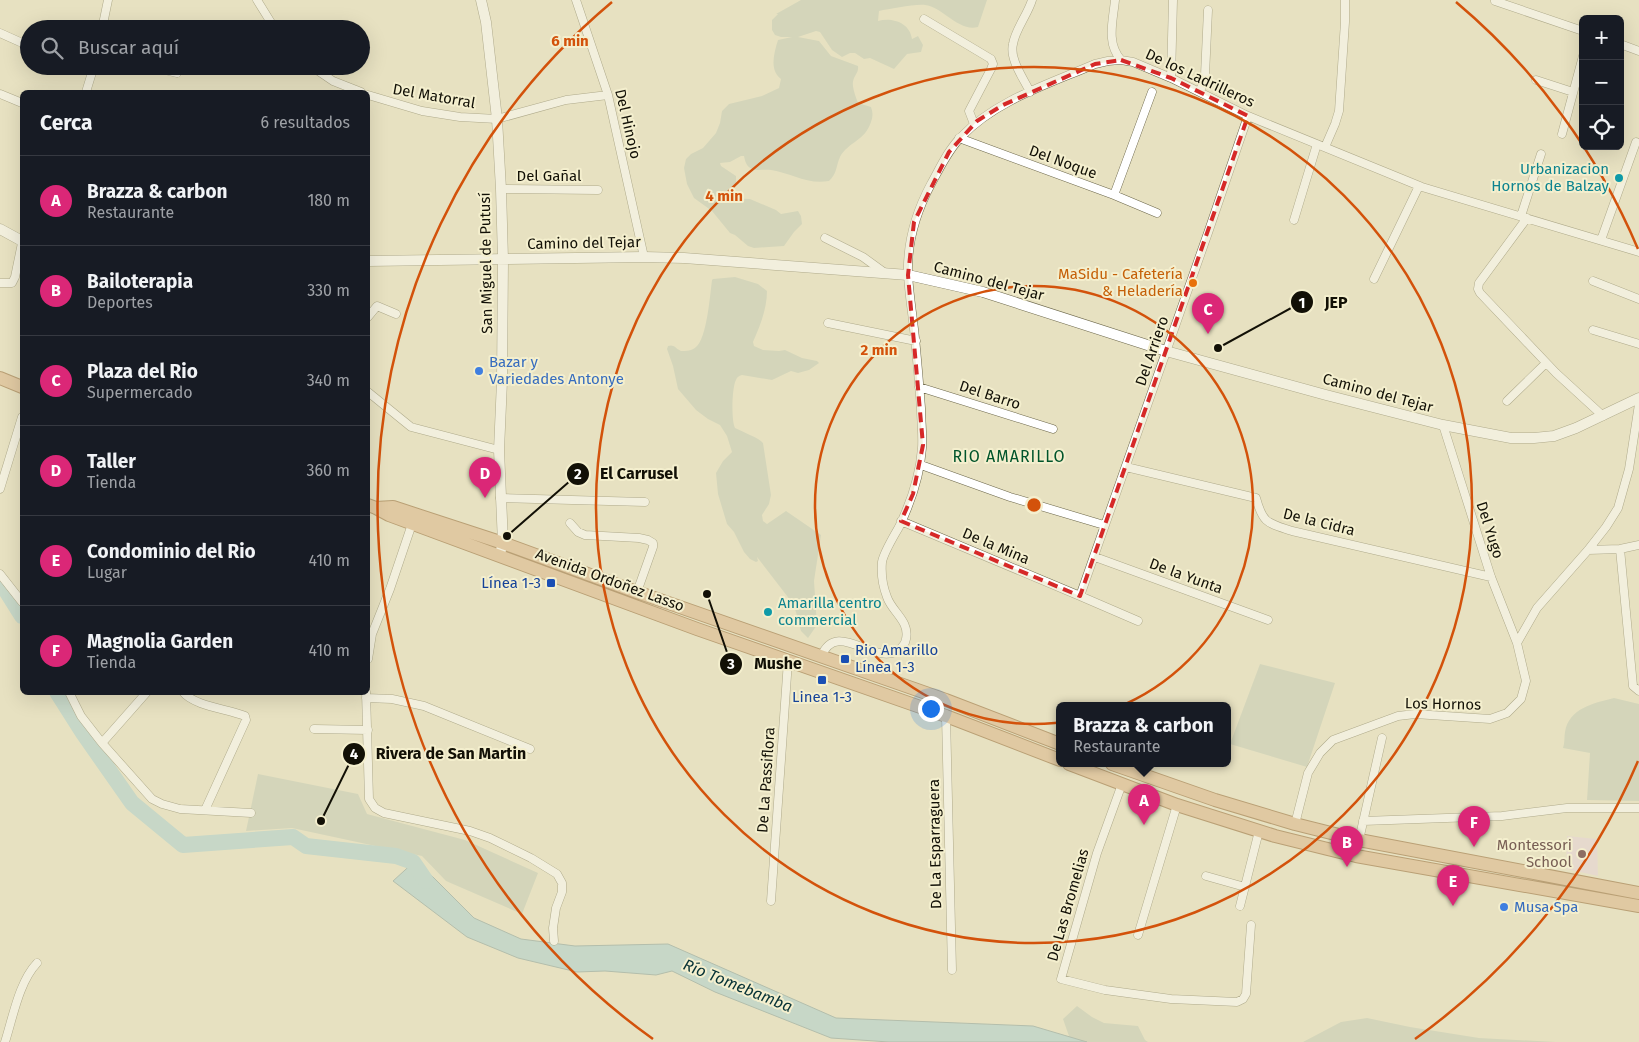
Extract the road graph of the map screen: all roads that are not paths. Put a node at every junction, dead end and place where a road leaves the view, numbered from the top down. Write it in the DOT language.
graph roads {
  1 [pos="108,0"];
  2 [pos="257,0"];
  3 [pos="481,0"];
  4 [pos="576,0"];
  5 [pos="1032,0"];
  6 [pos="1115,0"];
  7 [pos="1173,0"];
  8 [pos="1345,0"];
  9 [pos="1494,0"];
  10 [pos="1208,10"];
  11 [pos="924,19"];
  12 [pos="104,20"];
  13 [pos="269,20"];
  14 [pos="1579,30"];
  15 [pos="0,33"];
  16 [pos="20,42"];
  17 [pos="1624,45"];
  18 [pos="1639,51"];
  19 [pos="1121,60"];
  20 [pos="1582,60"];
  21 [pos="91,75"];
  22 [pos="324,75"];
  23 [pos="1172,78"];
  24 [pos="1536,80"];
  25 [pos="87,90"];
  26 [pos="356,90"];
  27 [pos="1030,92"];
  28 [pos="1152,92"];
  29 [pos="1200,92"];
  30 [pos="1573,92"];
  31 [pos="0,94"];
  32 [pos="608,95"];
  33 [pos="370,96"];
  34 [pos="20,102"];
  35 [pos="1248,116"];
  36 [pos="497,119"];
  37 [pos="974,124"];
  38 [pos="1562,134"];
  39 [pos="959,138"];
  40 [pos="1636,142"];
  41 [pos="1321,146"];
  42 [pos="1541,154"];
  43 [pos="1419,186"];
  44 [pos="500,190"];
  45 [pos="598,190"];
  46 [pos="1114,195"];
  47 [pos="1157,213"];
  48 [pos="1524,217"];
  49 [pos="1294,220"];
  50 [pos="0,229"];
  51 [pos="825,238"];
  52 [pos="1601,240"];
  53 [pos="20,241"];
  54 [pos="20,252"];
  55 [pos="1639,252"];
  56 [pos="644,257"];
  57 [pos="503,259"];
  58 [pos="370,261"];
  59 [pos="885,273"];
  60 [pos="908,275"];
  61 [pos="1374,279"];
  62 [pos="1592,281"];
  63 [pos="0,283"];
  64 [pos="1639,299"];
  65 [pos="370,312"];
  66 [pos="396,314"];
  67 [pos="828,323"];
  68 [pos="1593,330"];
  69 [pos="916,341"];
  70 [pos="1639,344"];
  71 [pos="1166,351"];
  72 [pos="1546,362"];
  73 [pos="0,378"];
  74 [pos="20,386"];
  75 [pos="920,387"];
  76 [pos="370,394"];
  77 [pos="1639,398"];
  78 [pos="1507,400"];
  79 [pos="1639,404"];
  80 [pos="1603,416"];
  81 [pos="1638,422"];
  82 [pos="20,424"];
  83 [pos="1442,425"];
  84 [pos="1053,429"];
  85 [pos="499,450"];
  86 [pos="921,465"];
  87 [pos="1126,467"];
  88 [pos="0,489"];
  89 [pos="500,498"];
  90 [pos="645,502"];
  91 [pos="372,507"];
  92 [pos="413,519"];
  93 [pos="901,522"];
  94 [pos="570,523"];
  95 [pos="1104,525"];
  96 [pos="503,543"];
  97 [pos="1639,545"];
  98 [pos="1620,549"];
  99 [pos="1588,550"];
  100 [pos="500,556"];
  101 [pos="1095,556"];
  102 [pos="0,574"];
  103 [pos="1491,577"];
  104 [pos="637,592"];
  105 [pos="1080,596"];
  106 [pos="20,599"];
  107 [pos="1268,620"];
  108 [pos="1138,621"];
  109 [pos="1517,642"];
  110 [pos="370,646"];
  111 [pos="821,657"];
  112 [pos="788,660"];
  113 [pos="1639,691"];
  114 [pos="70,695"];
  115 [pos="144,695"];
  116 [pos="186,695"];
  117 [pos="366,695"];
  118 [pos="946,716"];
  119 [pos="314,729"];
  120 [pos="368,730"];
  121 [pos="1382,738"];
  122 [pos="1056,742"];
  123 [pos="102,743"];
  124 [pos="530,749"];
  125 [pos="1056,758"];
  126 [pos="1077,767"];
  127 [pos="1121,767"];
  128 [pos="1122,784"];
  129 [pos="1176,805"];
  130 [pos="1639,808"];
  131 [pos="205,810"];
  132 [pos="251,813"];
  133 [pos="1364,821"];
  134 [pos="1295,824"];
  135 [pos="1259,831"];
  136 [pos="1291,840"];
  137 [pos="1359,840"];
  138 [pos="1206,876"];
  139 [pos="1245,887"];
  140 [pos="1639,893"];
  141 [pos="771,901"];
  142 [pos="1240,906"];
  143 [pos="1639,906"];
  144 [pos="1251,925"];
  145 [pos="1138,935"];
  146 [pos="554,941"];
  147 [pos="37,963"];
  148 [pos="952,970"];
  149 [pos="5,1042"];
  1 -- 12 [label="street"];
  2 -- 13 [label="street"];
  3 -- 36 [label="street, San Miguel de Putusí"];
  4 -- 32 [label="street, Del Hinojo"];
  5 -- 27 [label="street"];
  6 -- 19 [label="street"];
  7 -- 23 [label="street"];
  8 -- 41 [label="street"];
  9 -- 14 [label="street"];
  10 -- 29 [label="street"];
  11 -- 37 [label="street"];
  15 -- 16 [label="street"];
  17 -- 18 [label="street"];
  19 -- 23 [label="street, De los Ladrilleros"];
  19 -- 27 [label="street, De los Ladrilleros"];
  20 -- 30 [label="street"];
  21 -- 25 [label="street"];
  22 -- 26 [label="street"];
  23 -- 29 [label="street, De los Ladrilleros"];
  24 -- 30 [label="street"];
  27 -- 37 [label="street, De los Ladrilleros"];
  28 -- 46 [label="street"];
  29 -- 35 [label="street, De los Ladrilleros"];
  30 -- 38 [label="street"];
  31 -- 34 [label="street"];
  32 -- 36 [label="street, Del Matorral"];
  32 -- 56 [label="street, Del Hinojo"];
  33 -- 36 [label="street, Del Matorral"];
  35 -- 41 [label="street, De los Ladrilleros"];
  35 -- 71 [label="street, Del Arriero"];
  36 -- 44 [label="street, San Miguel de Putusí"];
  37 -- 39 [label="street, De los Ladrilleros"];
  39 -- 46 [label="street, Del Noque"];
  39 -- 60 [label="street, De los Ladrilleros"];
  40 -- 52 [label="street"];
  41 -- 43 [label="street, De los Ladrilleros"];
  41 -- 49 [label="street"];
  42 -- 48 [label="street"];
  43 -- 48 [label="street, De los Ladrilleros"];
  43 -- 61 [label="street"];
  44 -- 45 [label="street, Del Gañal"];
  44 -- 57 [label="street, San Miguel de Putusí"];
  46 -- 47 [label="street, Del Noque"];
  48 -- 52 [label="street, De los Ladrilleros"];
  48 -- 72 [label="street"];
  50 -- 53 [label="street"];
  51 -- 59 [label="street"];
  52 -- 55 [label="street, De los Ladrilleros"];
  54 -- 63 [label="street"];
  56 -- 57 [label="street, Camino del Tejar"];
  56 -- 59 [label="street, Camino del Tejar"];
  57 -- 58 [label="street, Camino del Tejar"];
  57 -- 85 [label="street, San Miguel de Putusí"];
  59 -- 60 [label="street, Camino del Tejar"];
  60 -- 69 [label="street, De los Ladrilleros"];
  60 -- 71 [label="street, Camino del Tejar"];
  62 -- 64 [label="street"];
  65 -- 66 [label="street"];
  67 -- 69 [label="street"];
  68 -- 70 [label="street"];
  69 -- 75 [label="street, De los Ladrilleros"];
  71 -- 83 [label="street, Camino del Tejar"];
  71 -- 87 [label="street, Del Arriero"];
  72 -- 78 [label="street"];
  72 -- 80 [label="street"];
  73 -- 74 [label="main road"];
  75 -- 84 [label="street, Del Barro"];
  75 -- 86 [label="street, De los Ladrilleros"];
  76 -- 85 [label="street"];
  77 -- 80 [label="street, Camino del Tejar"];
  79 -- 81 [label="street"];
  80 -- 83 [label="street, Camino del Tejar"];
  81 -- 99 [label="street"];
  82 -- 88 [label="street"];
  83 -- 103 [label="street, Del Yugo"];
  85 -- 89 [label="street, San Miguel de Putusí"];
  86 -- 93 [label="street, De los Ladrilleros"];
  86 -- 95 [label="street"];
  87 -- 95 [label="street, Del Arriero"];
  87 -- 103 [label="street, De la Cidra"];
  89 -- 90 [label="street"];
  89 -- 96 [label="street, San Miguel de Putusí"];
  91 -- 92 [label="main road, Avenida Ordoñez Lasso"];
  92 -- 96 [label="main road, Avenida Ordoñez Lasso"];
  92 -- 100 [label="main road, Avenida Ordoñez Lasso"];
  92 -- 110 [label="street"];
  93 -- 105 [label="street, De la Mina"];
  93 -- 111 [label="street, De los Ladrilleros"];
  94 -- 104 [label="street"];
  95 -- 101 [label="street, Del Arriero"];
  96 -- 100 [label="street, San Miguel de Putusí"];
  96 -- 104 [label="main road, Avenida Ordoñez Lasso"];
  97 -- 98 [label="street"];
  98 -- 99 [label="street"];
  98 -- 113 [label="street"];
  99 -- 109 [label="street"];
  100 -- 112 [label="main road, Avenida Ordoñez Lasso"];
  101 -- 105 [label="street, Del Arriero"];
  101 -- 107 [label="street, De la Yunta"];
  102 -- 106 [label="street"];
  103 -- 109 [label="street, Del Yugo"];
  104 -- 111 [label="main road, Avenida Ordoñez Lasso"];
  105 -- 108 [label="street, De la Mina"];
  109 -- 134 [label="street, Los Hornos"];
  111 -- 122 [label="main road, Avenida Ordoñez Lasso"];
  112 -- 118 [label="main road, Avenida Ordoñez Lasso"];
  112 -- 141 [label="street, De La Passiflora"];
  114 -- 123 [label="street"];
  115 -- 123 [label="street"];
  116 -- 131 [label="street"];
  117 -- 120 [label="street"];
  117 -- 124 [label="street"];
  118 -- 125 [label="main road, Avenida Ordoñez Lasso"];
  118 -- 148 [label="street, De La Esparraguera"];
  119 -- 120 [label="street"];
  120 -- 146 [label="street"];
  121 -- 133 [label="street"];
  123 -- 131 [label="street"];
  126 -- 128 [label="main road"];
  127 -- 134 [label="main road"];
  128 -- 129 [label="main road"];
  128 -- 144 [label="street, De Las Bromelias"];
  129 -- 135 [label="main road"];
  129 -- 145 [label="street"];
  130 -- 133 [label="street"];
  131 -- 132 [label="street"];
  133 -- 137 [label="street"];
  134 -- 136 [label="street"];
  134 -- 137 [label="main road"];
  135 -- 136 [label="main road"];
  135 -- 139 [label="street"];
  136 -- 143 [label="main road"];
  137 -- 140 [label="main road"];
  138 -- 139 [label="street"];
  139 -- 142 [label="street"];
  147 -- 149 [label="street"];
}
